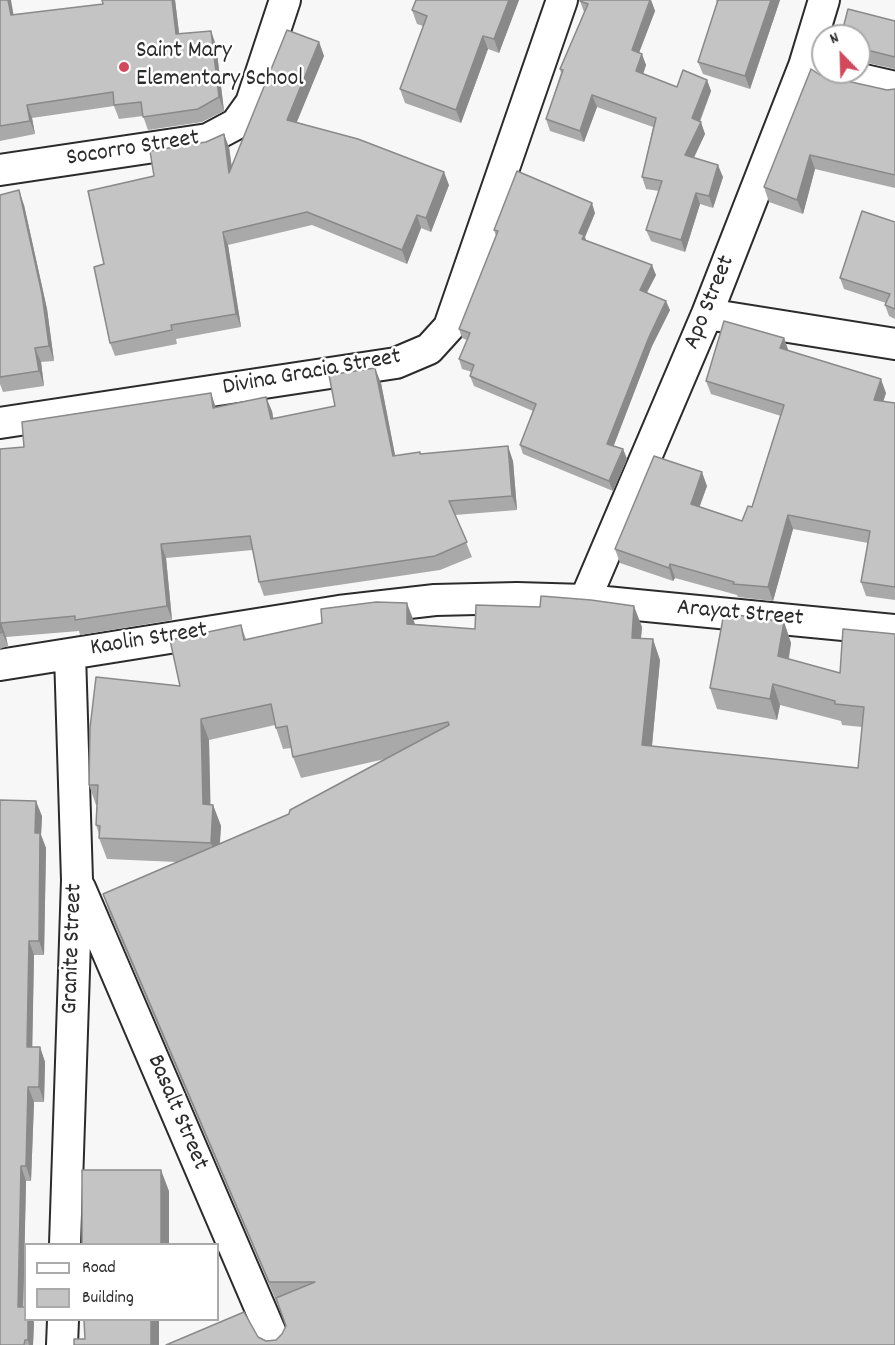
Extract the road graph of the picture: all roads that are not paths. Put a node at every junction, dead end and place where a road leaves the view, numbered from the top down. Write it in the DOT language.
graph roads {
  1 [pos="285,0"];
  2 [pos="562,0"];
  3 [pos="824,0"];
  4 [pos="822,24"];
  5 [pos="871,82"];
  6 [pos="812,84"];
  7 [pos="895,87"];
  8 [pos="0,170"];
  9 [pos="707,314"];
  10 [pos="895,344"];
  11 [pos="0,423"];
  12 [pos="585,600"];
  13 [pos="895,630"];
  14 [pos="70,654"];
  15 [pos="0,665"];
  16 [pos="76,880"];
  17 [pos="65,1243"];
  18 [pos="63,1321"];
  19 [pos="62,1345"];
  20 [pos="276,1345"];
  1 -- 8 [label="street, Socorro Street"];
  2 -- 11 [label="street, Divina Gracia Street"];
  3 -- 4 [label="street, Apo Street"];
  5 -- 7 [label="street"];
  6 -- 9 [label="street, Apo Street"];
  9 -- 10 [label="street"];
  9 -- 12 [label="street, Apo Street"];
  12 -- 13 [label="street, Arayat Street"];
  12 -- 14 [label="street, Kaolin Street"];
  14 -- 15 [label="street, Kaolin Street"];
  14 -- 16 [label="street, Granite Street"];
  16 -- 17 [label="street, Granite Street"];
  16 -- 20 [label="street, Basalt Street"];
  18 -- 19 [label="street"];
}
